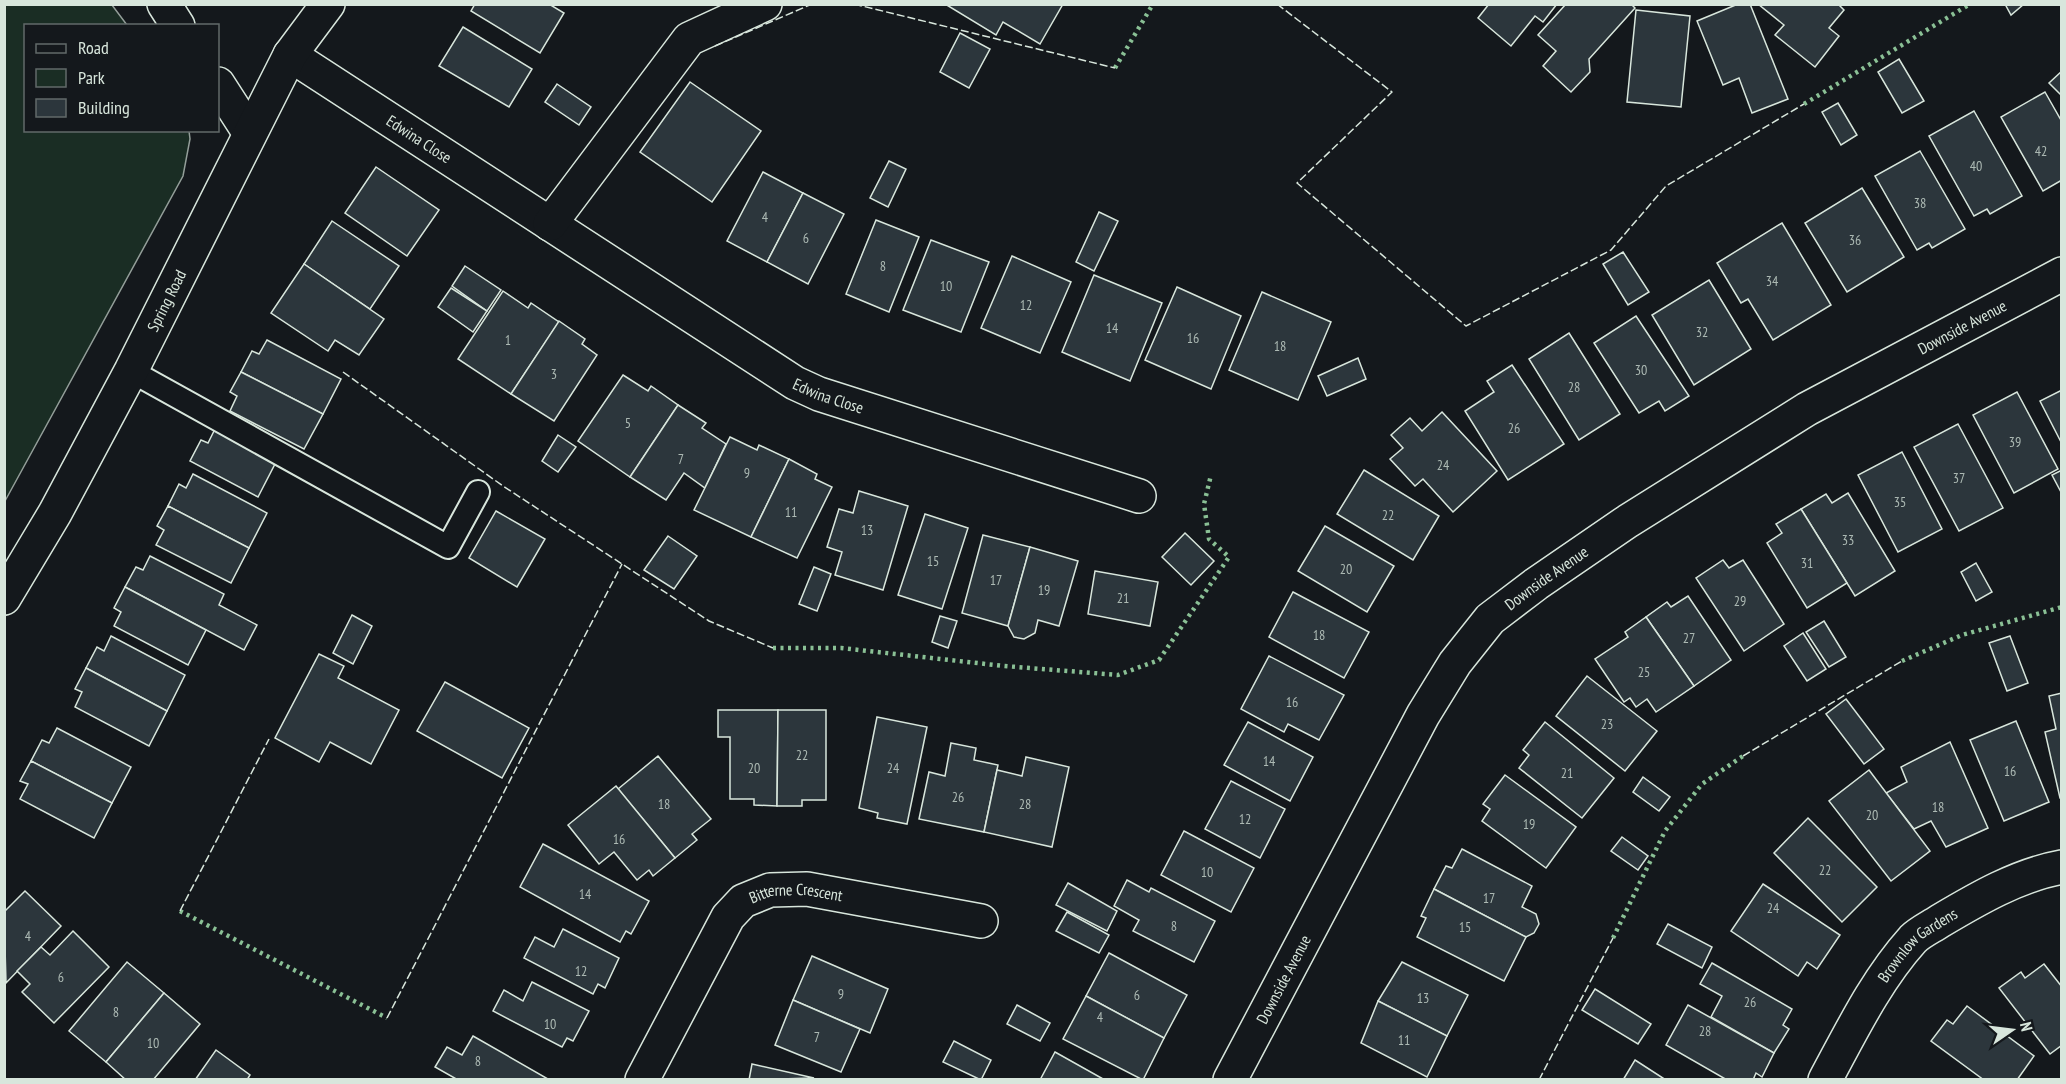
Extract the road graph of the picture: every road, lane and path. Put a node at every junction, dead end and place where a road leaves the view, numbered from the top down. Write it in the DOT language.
graph roads {
  1 [pos="164,4"];
  2 [pos="328,4"];
  3 [pos="765,4"];
  4 [pos="177,24"];
  5 [pos="290,55"];
  6 [pos="219,86"];
  7 [pos="249,132"];
  8 [pos="550,224"];
  9 [pos="2061,274"];
  10 [pos="131,370"];
  11 [pos="478,492"];
  12 [pos="1139,496"];
  13 [pos="4,598"];
  14 [pos="2061,867"];
  15 [pos="981,921"];
  16 [pos="642,1080"];
  17 [pos="1230,1080"];
  18 [pos="1825,1080"];
  1 -- 4 [label="street"];
  2 -- 5 [label="street, Spring Road"];
  3 -- 8 [label="street"];
  5 -- 7 [label="street, Spring Road"];
  5 -- 8 [label="street, Edwina Close"];
  6 -- 7 [label="street"];
  7 -- 10 [label="street, Spring Road"];
  8 -- 12 [label="street, Edwina Close"];
  9 -- 17 [label="street, Downside Avenue"];
  10 -- 11 [label="lane"];
  10 -- 13 [label="street, Spring Road"];
  14 -- 18 [label="street, Brownlow Gardens"];
  15 -- 16 [label="street, Bitterne Crescent"];
}
